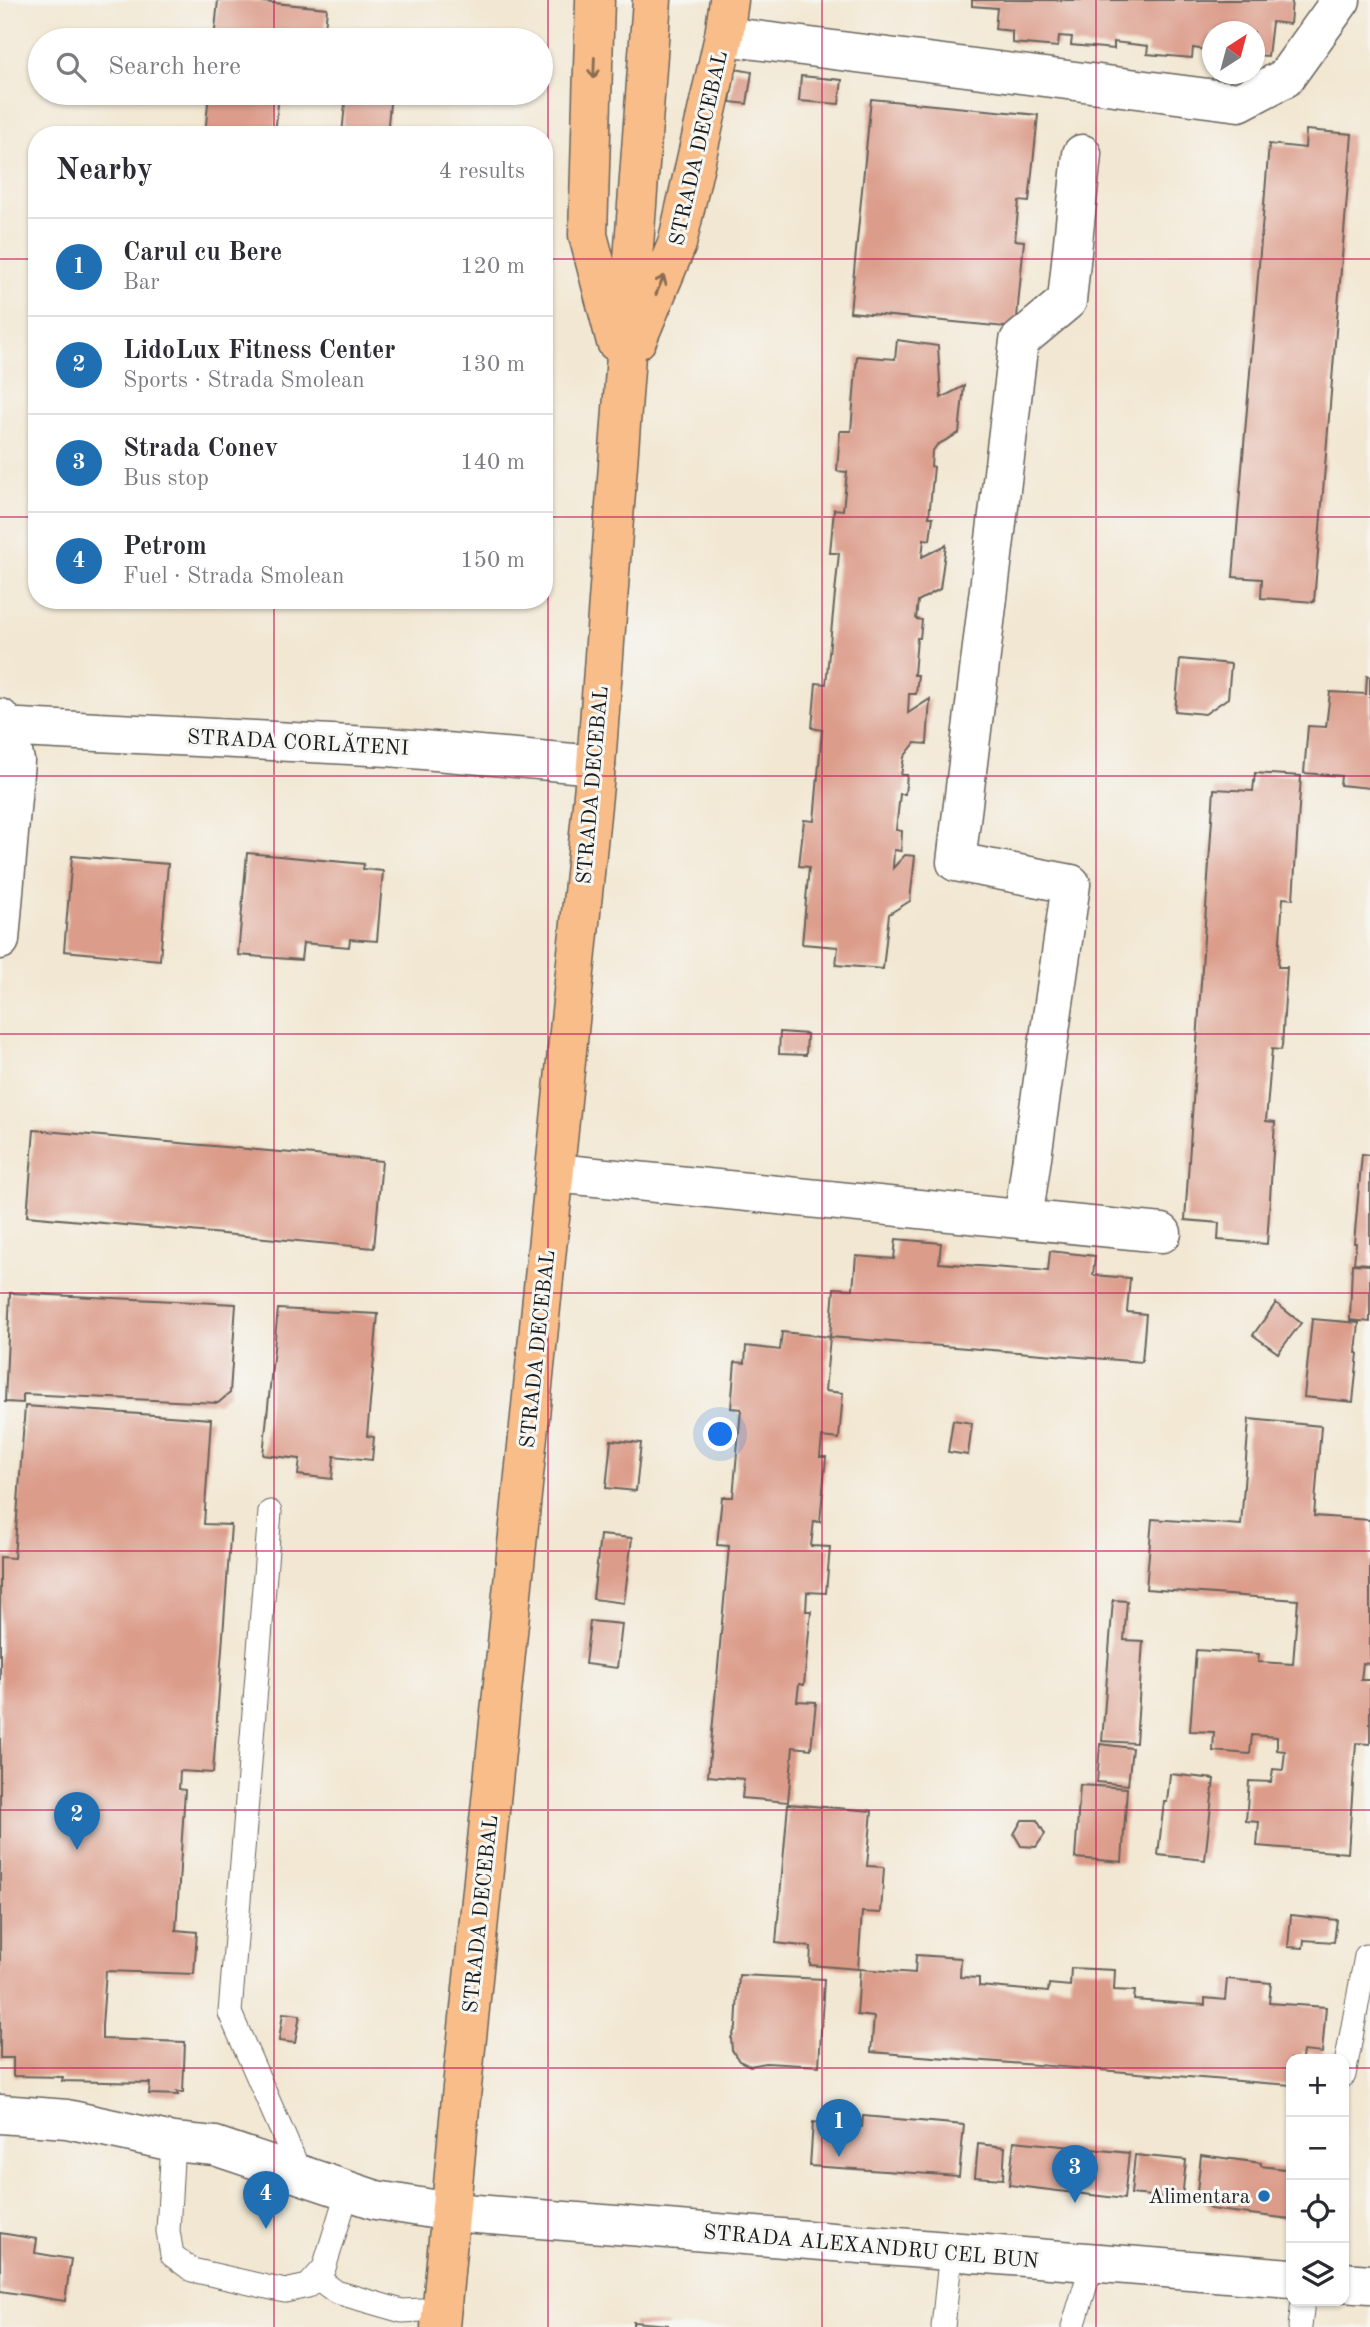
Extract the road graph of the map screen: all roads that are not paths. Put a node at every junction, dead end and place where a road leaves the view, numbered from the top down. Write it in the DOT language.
graph roads {
  1 [pos="595,0"];
  2 [pos="652,0"];
  3 [pos="1340,0"];
  4 [pos="726,18"];
  5 [pos="1082,154"];
  6 [pos="624,371"];
  7 [pos="2,724"];
  8 [pos="596,765"];
  9 [pos="0,940"];
  10 [pos="555,1173"];
  11 [pos="1023,1220"];
  12 [pos="1162,1233"];
  13 [pos="270,1512"];
  14 [pos="1366,1956"];
  15 [pos="1348,2054"];
  16 [pos="0,2114"];
  17 [pos="173,2142"];
  18 [pos="300,2175"];
  19 [pos="348,2190"];
  20 [pos="451,2212"];
  21 [pos="951,2251"];
  22 [pos="1092,2264"];
  23 [pos="316,2277"];
  24 [pos="1286,2278"];
  25 [pos="1349,2282"];
  26 [pos="1370,2284"];
  27 [pos="1302,2306"];
  28 [pos="441,2318"];
  29 [pos="943,2327"];
  30 [pos="1073,2327"];
  31 [pos="1300,2327"];
  1 -- 6 [label="main road, STRADA DECEBAL, one-way"];
  2 -- 6 [label="main road, STRADA DECEBAL"];
  3 -- 4 [label="street"];
  6 -- 4 [label="main road, STRADA DECEBAL, one-way"];
  5 -- 11 [label="street"];
  6 -- 8 [label="main road, STRADA DECEBAL"];
  7 -- 8 [label="street, STRADA CORLĂTENI"];
  7 -- 9 [label="street"];
  8 -- 10 [label="main road, STRADA DECEBAL"];
  10 -- 11 [label="street"];
  10 -- 20 [label="main road, STRADA DECEBAL"];
  11 -- 12 [label="street"];
  13 -- 18 [label="lane"];
  14 -- 15 [label="lane"];
  16 -- 17 [label="street, STRADA ALEXANDRU CEL BUN"];
  17 -- 18 [label="street, STRADA ALEXANDRU CEL BUN"];
  17 -- 23 [label="lane"];
  18 -- 19 [label="street, STRADA ALEXANDRU CEL BUN"];
  19 -- 20 [label="street, STRADA ALEXANDRU CEL BUN"];
  19 -- 23 [label="lane"];
  20 -- 21 [label="street, STRADA ALEXANDRU CEL BUN"];
  20 -- 28 [label="main road, STRADA DECEBAL"];
  21 -- 22 [label="street, STRADA ALEXANDRU CEL BUN"];
  21 -- 29 [label="lane"];
  22 -- 24 [label="street, STRADA ALEXANDRU CEL BUN"];
  22 -- 30 [label="lane"];
  23 -- 28 [label="lane"];
  25 -- 26 [label="street"];
  27 -- 31 [label="lane"];
}
